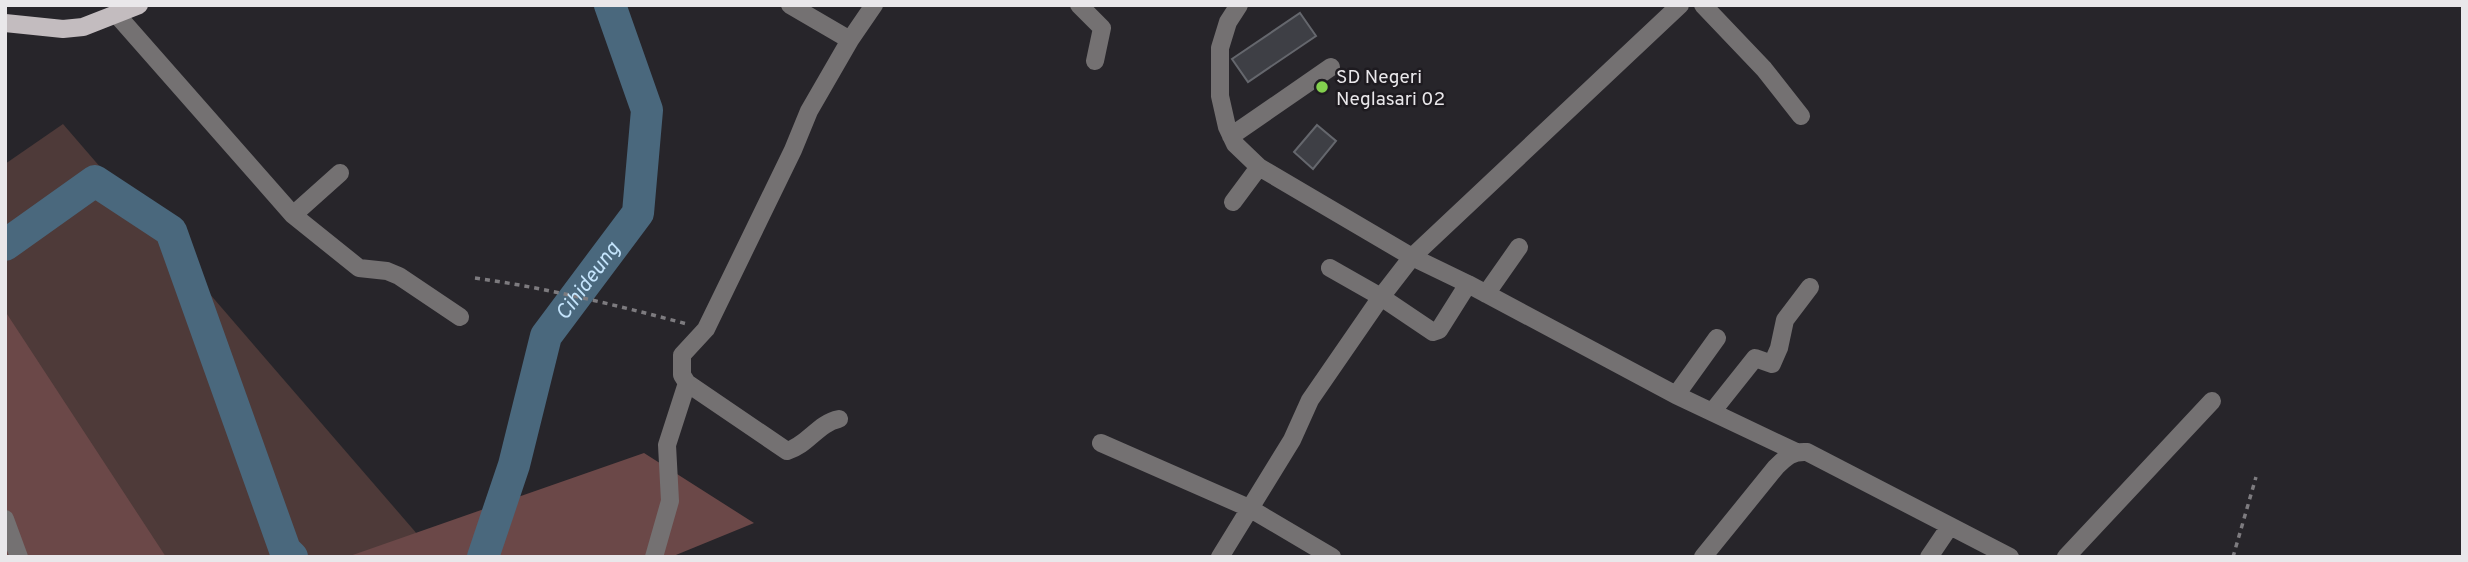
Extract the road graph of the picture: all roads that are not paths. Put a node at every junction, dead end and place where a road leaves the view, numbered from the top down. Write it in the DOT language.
graph roads {
  1 [pos="139,5"];
  2 [pos="790,5"];
  3 [pos="874,5"];
  4 [pos="1079,5"];
  5 [pos="1238,5"];
  6 [pos="1680,5"];
  7 [pos="1703,5"];
  8 [pos="117,15"];
  9 [pos="5,23"];
  10 [pos="850,40"];
  11 [pos="1095,61"];
  12 [pos="1331,67"];
  13 [pos="1801,116"];
  14 [pos="1231,136"];
  15 [pos="1259,167"];
  16 [pos="340,173"];
  17 [pos="1233,202"];
  18 [pos="293,215"];
  19 [pos="1519,247"];
  20 [pos="1412,257"];
  21 [pos="1330,268"];
  22 [pos="1468,284"];
  23 [pos="1810,287"];
  24 [pos="1486,293"];
  25 [pos="1381,297"];
  26 [pos="460,317"];
  27 [pos="1717,338"];
  28 [pos="687,383"];
  29 [pos="1676,395"];
  30 [pos="2212,401"];
  31 [pos="1712,412"];
  32 [pos="839,419"];
  33 [pos="1101,443"];
  34 [pos="1796,452"];
  35 [pos="1249,508"];
  36 [pos="5,519"];
  37 [pos="1950,526"];
  38 [pos="19,557"];
  39 [pos="654,557"];
  40 [pos="1220,557"];
  41 [pos="1332,557"];
  42 [pos="1703,557"];
  43 [pos="1928,557"];
  44 [pos="2010,557"];
  45 [pos="2066,557"];
  1 -- 8 [label="main road"];
  2 -- 10 [label="street"];
  3 -- 10 [label="street"];
  4 -- 11 [label="street"];
  5 -- 14 [label="street"];
  6 -- 20 [label="street"];
  7 -- 13 [label="street"];
  8 -- 9 [label="main road"];
  8 -- 18 [label="street"];
  10 -- 28 [label="street"];
  12 -- 14 [label="street"];
  14 -- 15 [label="street"];
  15 -- 17 [label="street"];
  15 -- 20 [label="street"];
  16 -- 18 [label="street"];
  18 -- 26 [label="street"];
  19 -- 24 [label="street"];
  20 -- 22 [label="street"];
  20 -- 25 [label="street"];
  21 -- 25 [label="street"];
  22 -- 24 [label="street"];
  22 -- 25 [label="street"];
  23 -- 31 [label="street"];
  24 -- 29 [label="street"];
  25 -- 35 [label="street"];
  27 -- 29 [label="street"];
  28 -- 32 [label="street"];
  28 -- 39 [label="street"];
  29 -- 31 [label="street"];
  30 -- 45 [label="street"];
  31 -- 34 [label="street"];
  33 -- 35 [label="street"];
  34 -- 37 [label="street"];
  34 -- 42 [label="street"];
  35 -- 40 [label="street"];
  35 -- 41 [label="street"];
  36 -- 38 [label="street"];
  37 -- 43 [label="street"];
  37 -- 44 [label="street"];
}
